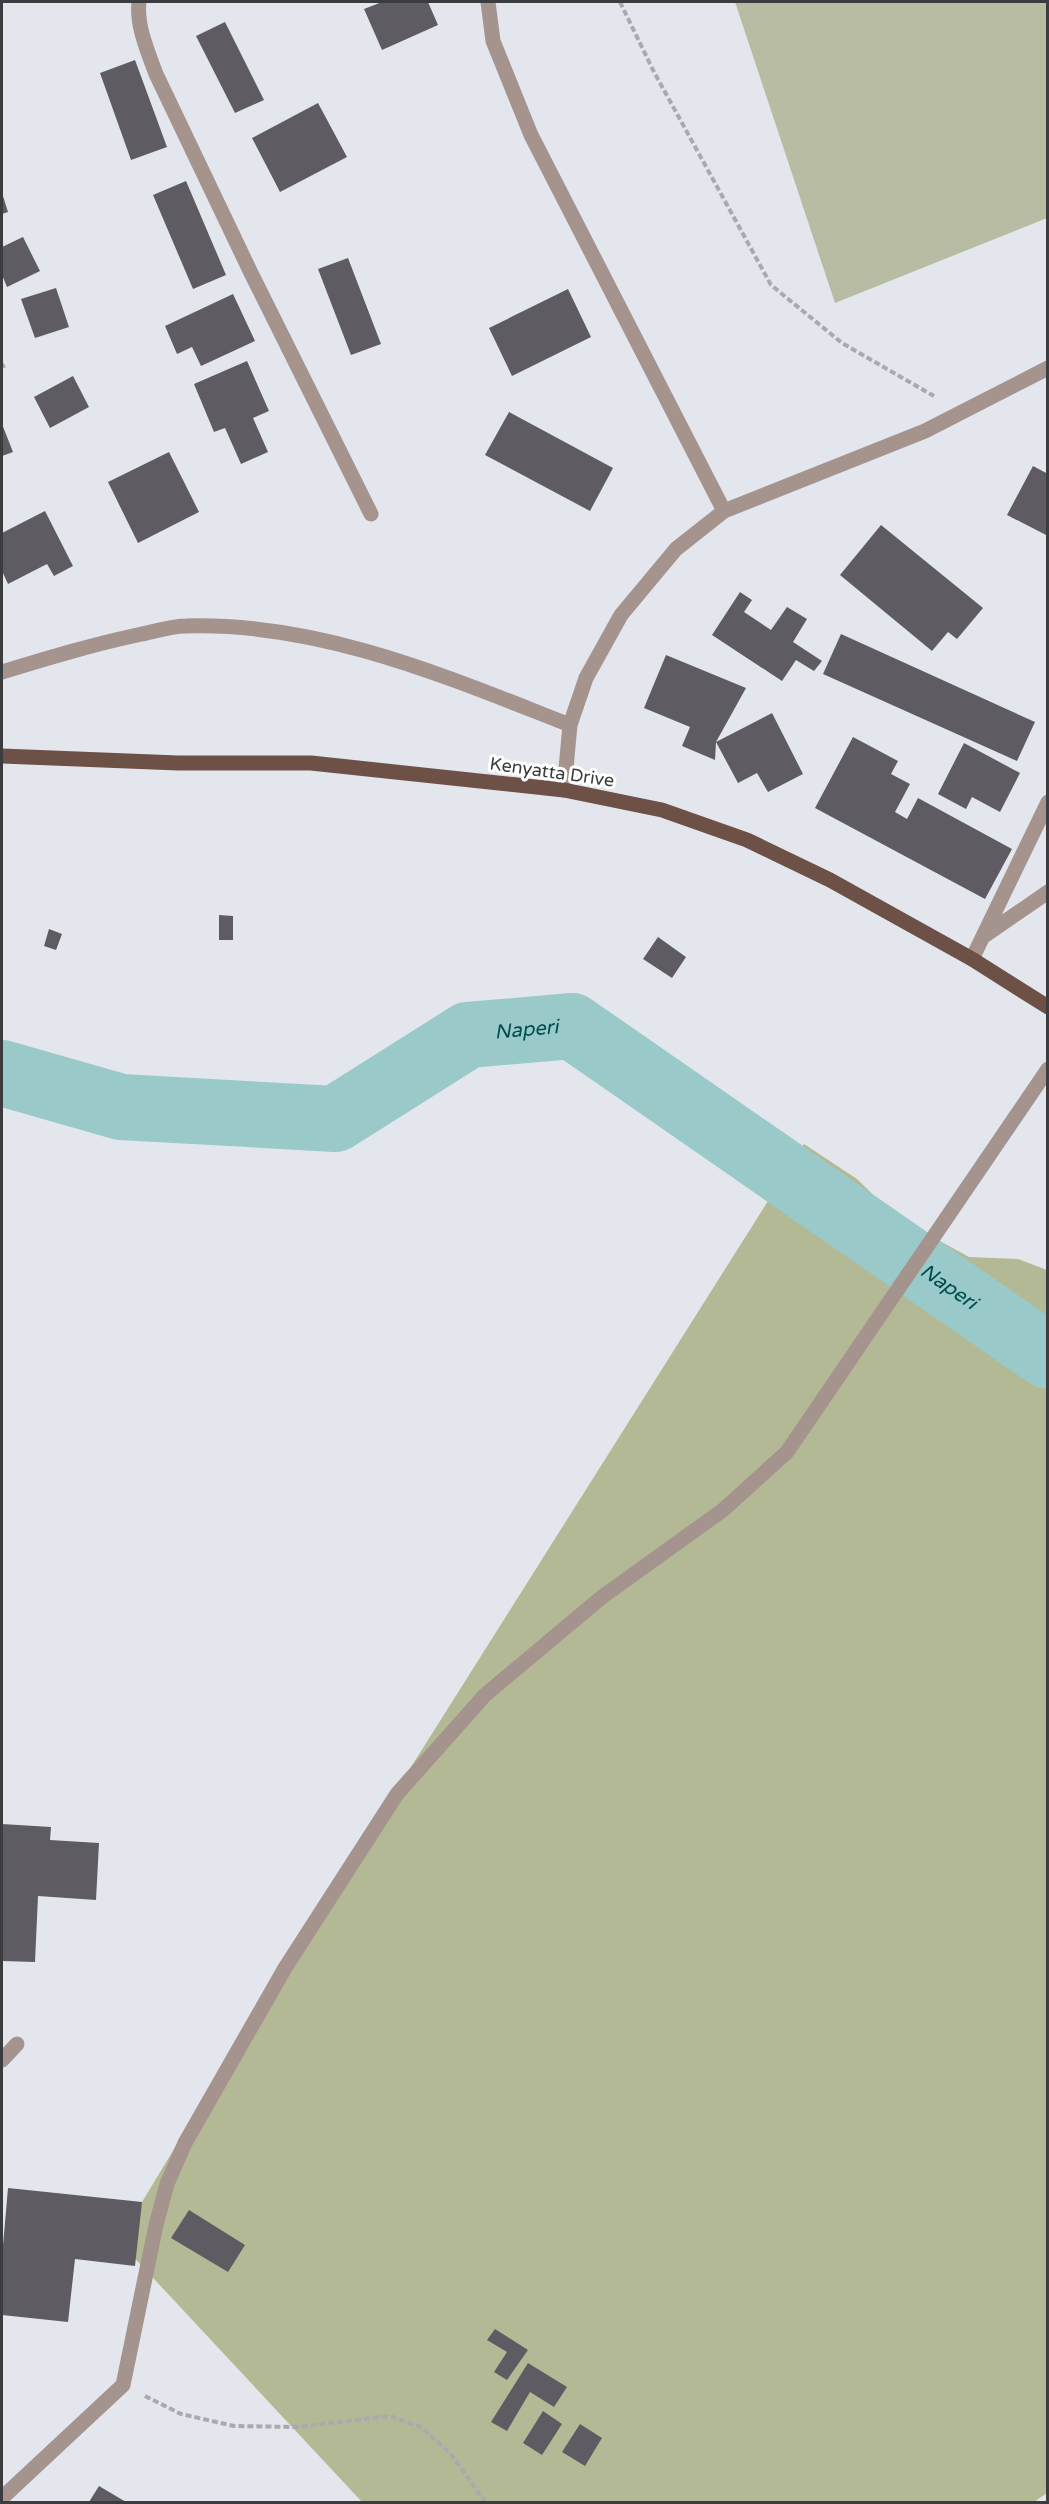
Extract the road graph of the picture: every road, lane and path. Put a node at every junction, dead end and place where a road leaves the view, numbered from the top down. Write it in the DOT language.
graph roads {
  1 [pos="139,2"];
  2 [pos="488,2"];
  3 [pos="620,2"];
  4 [pos="1047,368"];
  5 [pos="961,412"];
  6 [pos="724,511"];
  7 [pos="371,514"];
  8 [pos="2,672"];
  9 [pos="570,725"];
  10 [pos="2,756"];
  11 [pos="564,790"];
  12 [pos="1047,802"];
  13 [pos="1047,892"];
  14 [pos="981,938"];
  15 [pos="972,959"];
  16 [pos="1047,1007"];
  17 [pos="1047,1069"];
  18 [pos="17,2044"];
  19 [pos="2,2060"];
  20 [pos="123,2385"];
  21 [pos="2,2498"];
  22 [pos="485,2502"];
  1 -- 7 [label="street"];
  2 -- 6 [label="street"];
  3 -- 5 [label="path"];
  4 -- 5 [label="street"];
  5 -- 6 [label="street"];
  6 -- 9 [label="street"];
  8 -- 9 [label="street"];
  9 -- 11 [label="street"];
  10 -- 11 [label="main road, Kenyatta Drive"];
  11 -- 15 [label="main road, Kenyatta Drive"];
  12 -- 14 [label="street"];
  13 -- 14 [label="street"];
  14 -- 15 [label="street"];
  15 -- 16 [label="main road, Kenyatta Drive"];
  17 -- 20 [label="street"];
  18 -- 19 [label="street"];
  20 -- 21 [label="street"];
  20 -- 22 [label="path"];
}
